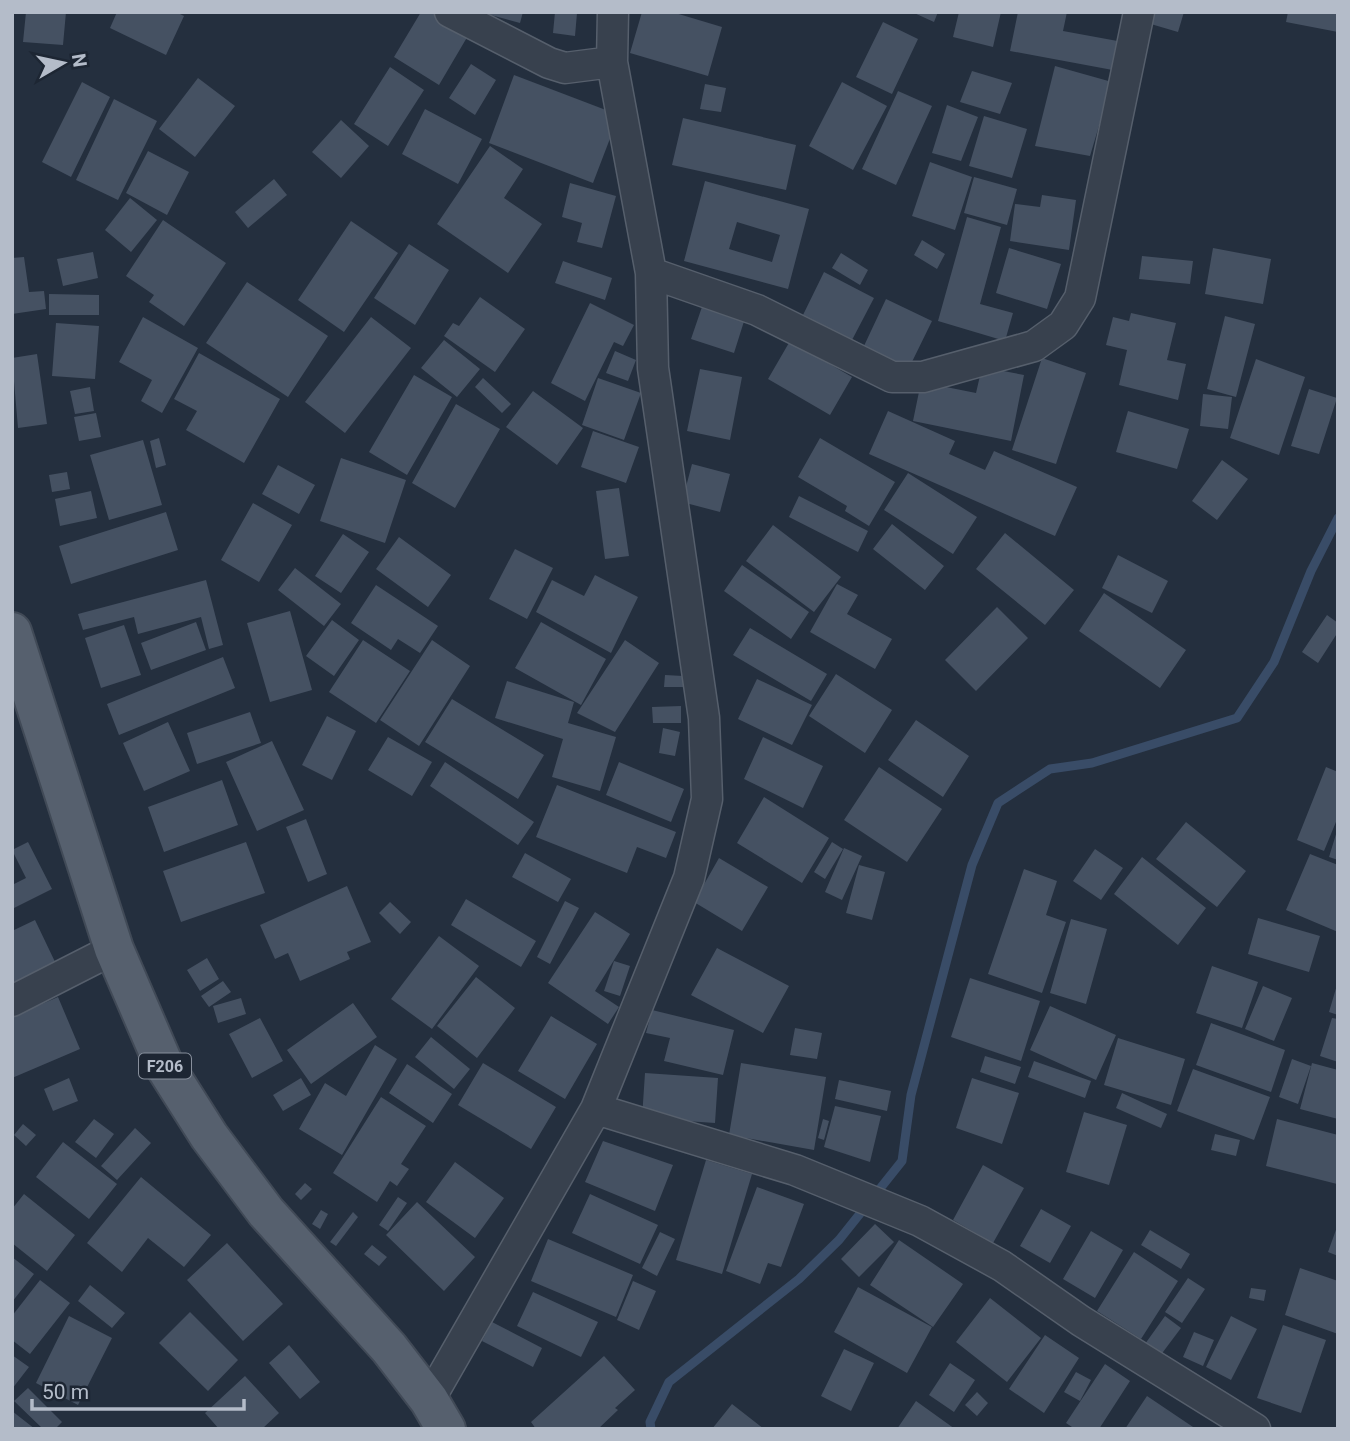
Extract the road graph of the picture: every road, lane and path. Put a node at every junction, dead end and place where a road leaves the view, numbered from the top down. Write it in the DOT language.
graph roads {
  1 [pos="450,12"];
  2 [pos="613,12"];
  3 [pos="1139,12"];
  4 [pos="612,62"];
  5 [pos="652,273"];
  6 [pos="12,632"];
  7 [pos="114,949"];
  8 [pos="12,1001"];
  9 [pos="596,1109"];
  10 [pos="437,1414"];
  11 [pos="1255,1429"];
  1 -- 4 [label="street"];
  2 -- 4 [label="street"];
  3 -- 5 [label="street"];
  4 -- 5 [label="street"];
  5 -- 9 [label="street"];
  6 -- 7 [label="main road, F206"];
  7 -- 8 [label="street"];
  7 -- 10 [label="main road, F206"];
  9 -- 10 [label="street"];
  9 -- 11 [label="street"];
}
